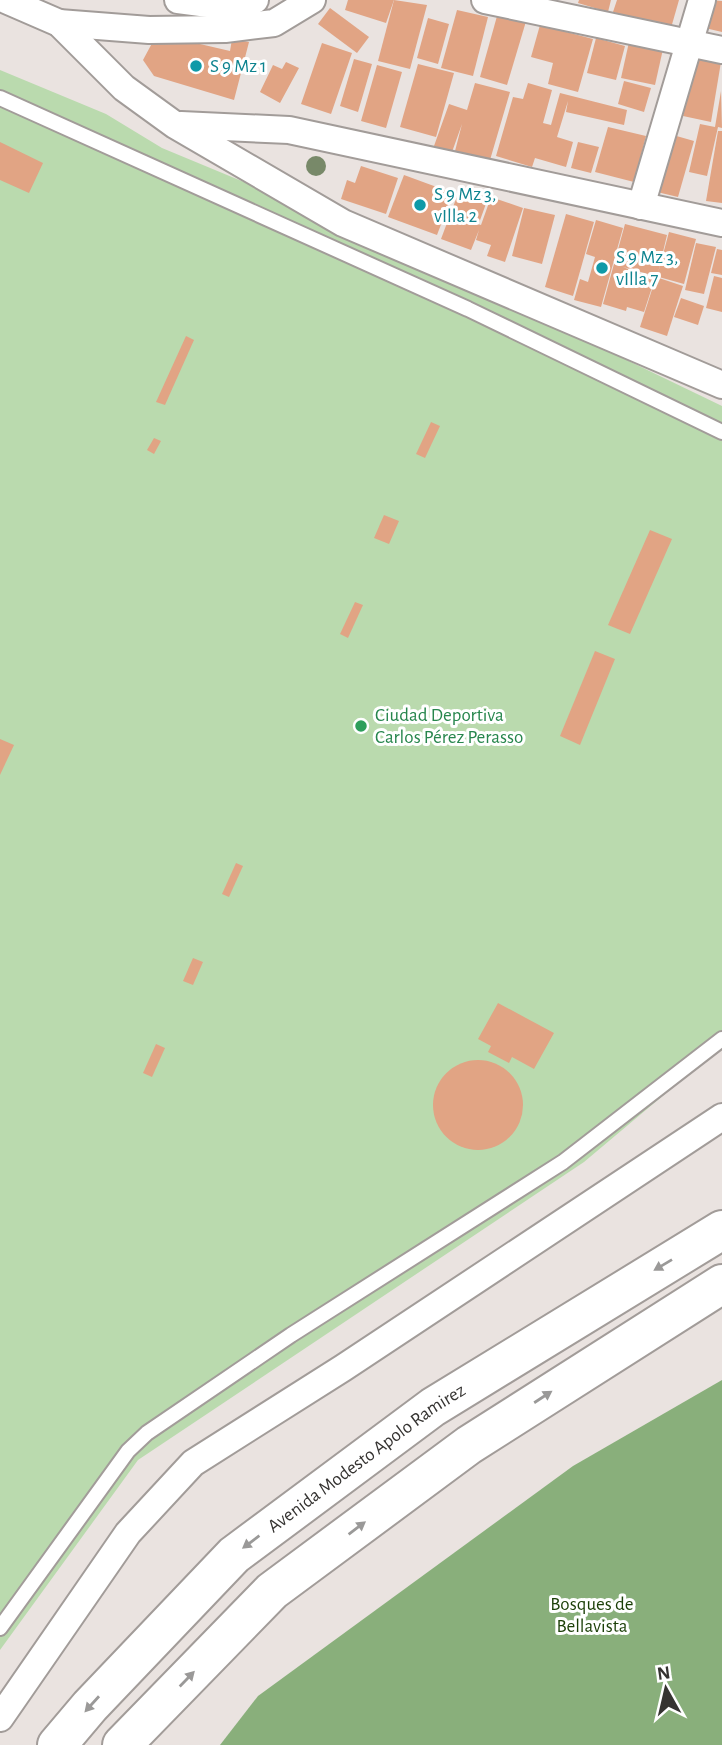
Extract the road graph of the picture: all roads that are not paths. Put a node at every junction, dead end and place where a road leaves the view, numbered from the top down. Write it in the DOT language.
graph roads {
  1 [pos="6,0"];
  2 [pos="178,0"];
  3 [pos="255,0"];
  4 [pos="313,0"];
  5 [pos="485,0"];
  6 [pos="702,0"];
  7 [pos="59,23"];
  8 [pos="689,45"];
  9 [pos="722,51"];
  10 [pos="0,98"];
  11 [pos="176,125"];
  12 [pos="641,206"];
  13 [pos="722,223"];
  14 [pos="722,385"];
  15 [pos="722,432"];
  16 [pos="722,1039"];
  17 [pos="722,1117"];
  18 [pos="722,1230"];
  19 [pos="722,1284"];
  20 [pos="0,1628"];
  21 [pos="0,1718"];
  22 [pos="57,1745"];
  23 [pos="122,1745"];
  1 -- 7 [label="street"];
  2 -- 3 [label="street"];
  4 -- 7 [label="street"];
  5 -- 8 [label="street"];
  6 -- 8 [label="street"];
  7 -- 11 [label="street"];
  8 -- 9 [label="street"];
  8 -- 12 [label="street"];
  10 -- 15 [label="lane"];
  11 -- 12 [label="street"];
  11 -- 14 [label="street"];
  12 -- 13 [label="street"];
  16 -- 20 [label="lane"];
  17 -- 21 [label="street"];
  18 -- 22 [label="main road, Avenida Modesto Apolo Ramirez, one-way"];
  23 -- 19 [label="main road, one-way"];
}
